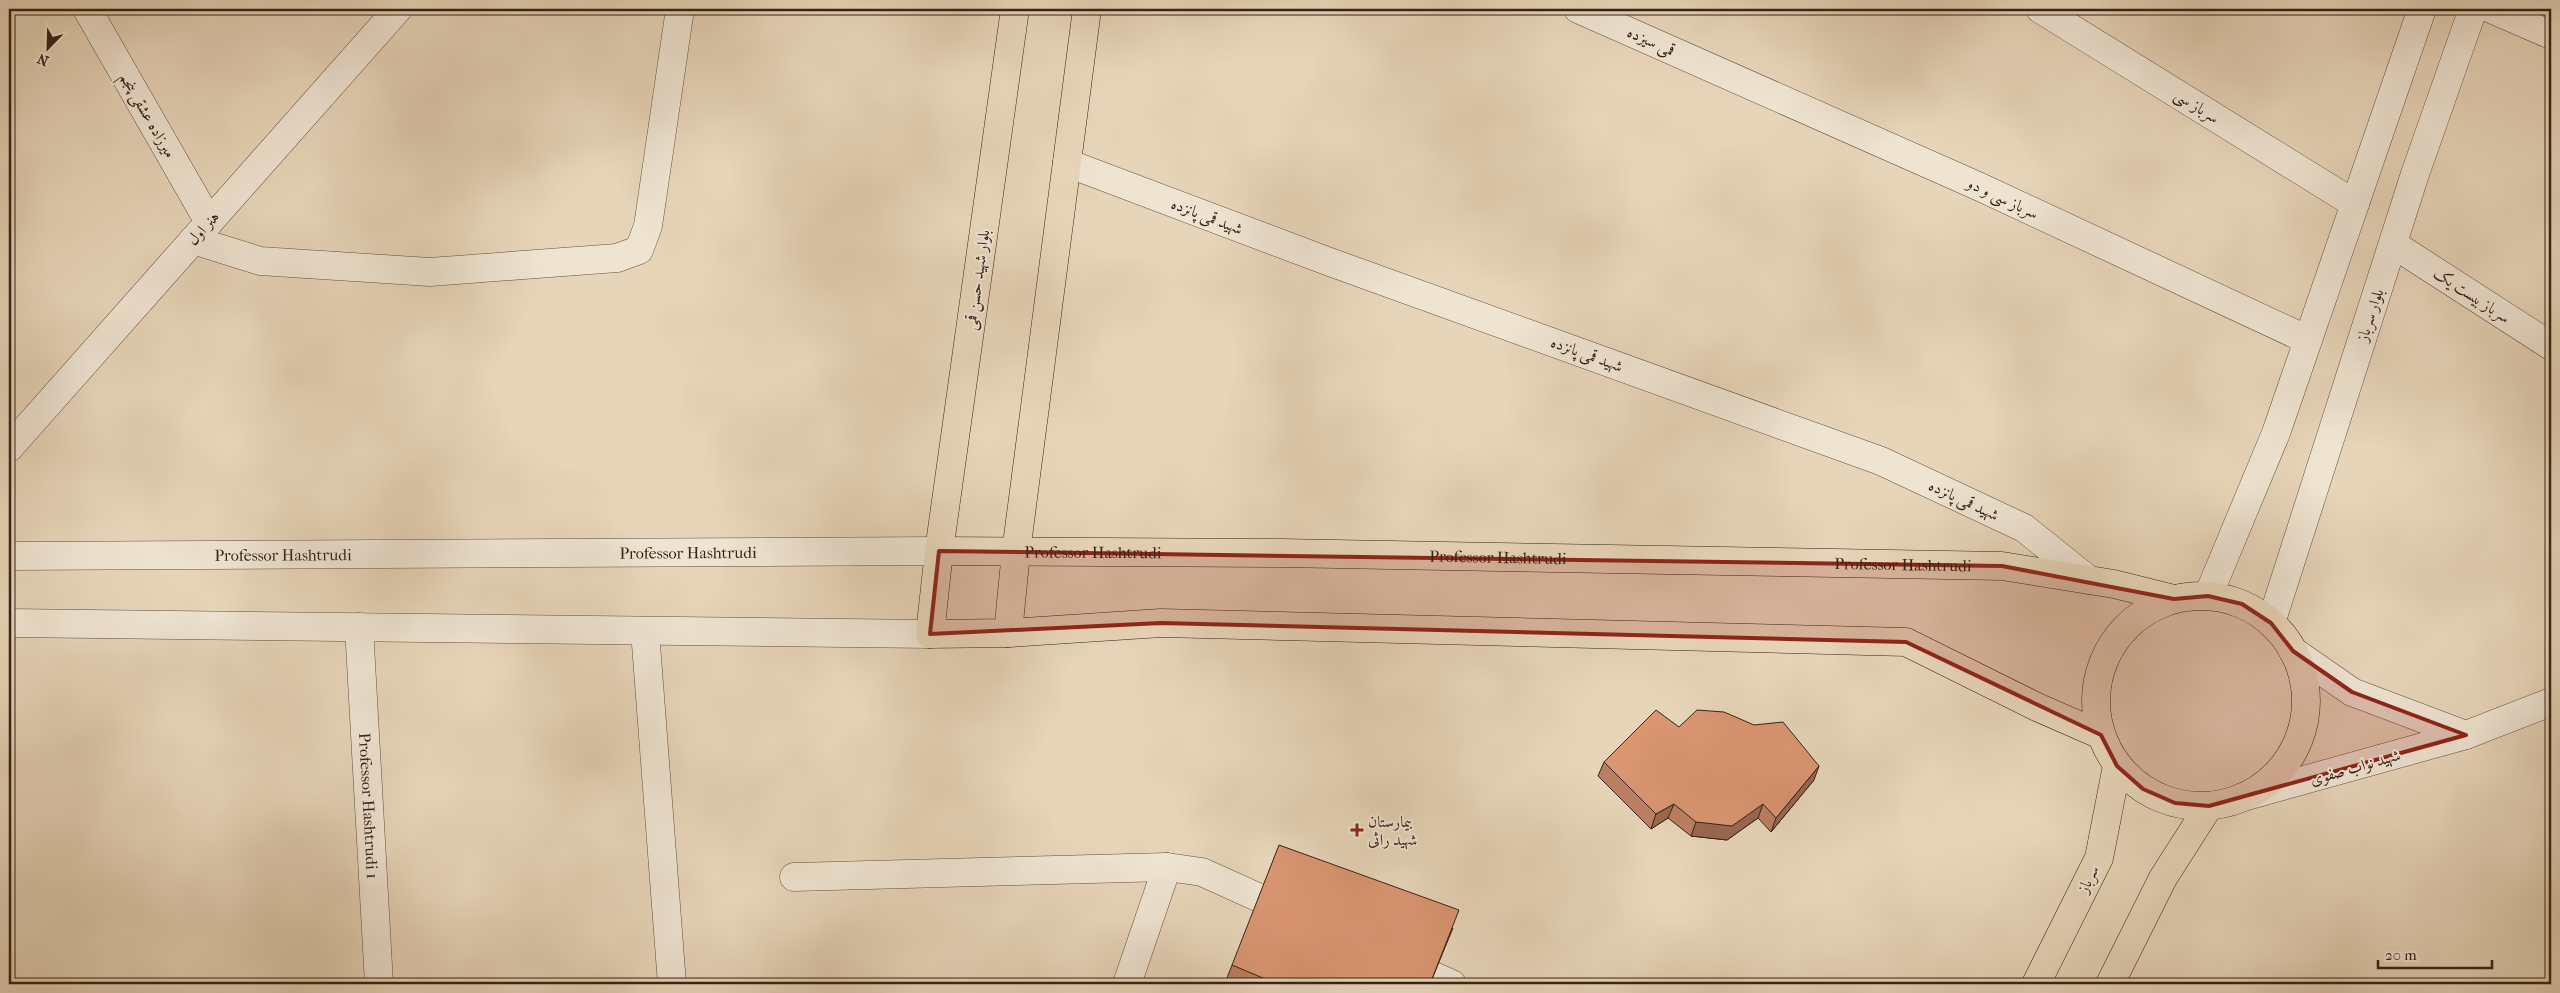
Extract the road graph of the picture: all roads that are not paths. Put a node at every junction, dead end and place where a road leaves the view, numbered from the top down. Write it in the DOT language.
graph roads {
  1 [pos="87,9"];
  2 [pos="398,9"];
  3 [pos="680,9"];
  4 [pos="1016,9"];
  5 [pos="1087,9"];
  6 [pos="1578,9"];
  7 [pos="2040,9"];
  8 [pos="2422,9"];
  9 [pos="2473,9"];
  10 [pos="2491,9"];
  11 [pos="2551,35"];
  12 [pos="1696,62"];
  13 [pos="1067,163"];
  14 [pos="2355,204"];
  15 [pos="201,231"];
  16 [pos="2393,244"];
  17 [pos="2308,340"];
  18 [pos="2551,346"];
  19 [pos="9,448"];
  20 [pos="939,551"];
  21 [pos="1016,552"];
  22 [pos="9,556"];
  23 [pos="2089,580"];
  24 [pos="2208,596"];
  25 [pos="2174,599"];
  26 [pos="9,623"];
  27 [pos="2272,623"];
  28 [pos="360,627"];
  29 [pos="645,630"];
  30 [pos="1008,633"];
  31 [pos="930,634"];
  32 [pos="2293,651"];
  33 [pos="2551,702"];
  34 [pos="2101,735"];
  35 [pos="2466,735"];
  36 [pos="2117,766"];
  37 [pos="2243,797"];
  38 [pos="2209,806"];
  39 [pos="1167,867"];
  40 [pos="794,877"];
  41 [pos="1318,924"];
  42 [pos="1380,952"];
  43 [pos="379,984"];
  44 [pos="672,984"];
  45 [pos="1127,984"];
  46 [pos="1452,984"];
  47 [pos="2036,984"];
  48 [pos="2110,984"];
  1 -- 15 [label="street, میرزاده عشقی پنجم"];
  2 -- 15 [label="street, هنر اول"];
  3 -- 15 [label="street"];
  4 -- 20 [label="main road, بلوار شهید حسن قمی"];
  5 -- 13 [label="main road"];
  6 -- 12 [label="street, قمی سیزده"];
  7 -- 14 [label="street, سرباز سی"];
  8 -- 14 [label="street"];
  9 -- 16 [label="street, بلوار سرباز"];
  10 -- 11 [label="street"];
  12 -- 17 [label="street, سرباز سی و دو"];
  13 -- 21 [label="main road"];
  13 -- 23 [label="street, شهید قمی پانزده"];
  14 -- 17 [label="street"];
  15 -- 19 [label="street, هنر اول"];
  16 -- 18 [label="street, سرباز بیست یک"];
  16 -- 27 [label="street, بلوار سرباز"];
  17 -- 24 [label="street"];
  20 -- 21 [label="main road, Professor Hashtrudi"];
  20 -- 22 [label="street, Professor Hashtrudi"];
  20 -- 31 [label="main road, بلوار شهید حسن قمی"];
  21 -- 23 [label="main road, Professor Hashtrudi"];
  21 -- 30 [label="main road"];
  23 -- 25 [label="main road, Professor Hashtrudi"];
  24 -- 25 [label="main road"];
  24 -- 27 [label="main road"];
  25 -- 34 [label="main road"];
  26 -- 28 [label="street"];
  27 -- 32 [label="main road"];
  28 -- 29 [label="street"];
  28 -- 43 [label="street, Professor Hashtrudi 1"];
  29 -- 31 [label="street"];
  29 -- 44 [label="street"];
  30 -- 31 [label="main road"];
  30 -- 34 [label="main road"];
  32 -- 35 [label="street"];
  32 -- 37 [label="main road"];
  33 -- 35 [label="street, شهید نواب صفوی"];
  34 -- 36 [label="main road"];
  35 -- 37 [label="street, شهید نواب صفوی"];
  36 -- 38 [label="main road"];
  36 -- 47 [label="main road, سرباز"];
  37 -- 38 [label="main road"];
  38 -- 48 [label="main road"];
  39 -- 40 [label="street"];
  39 -- 41 [label="street"];
  39 -- 45 [label="street"];
  42 -- 46 [label="street"];
}
